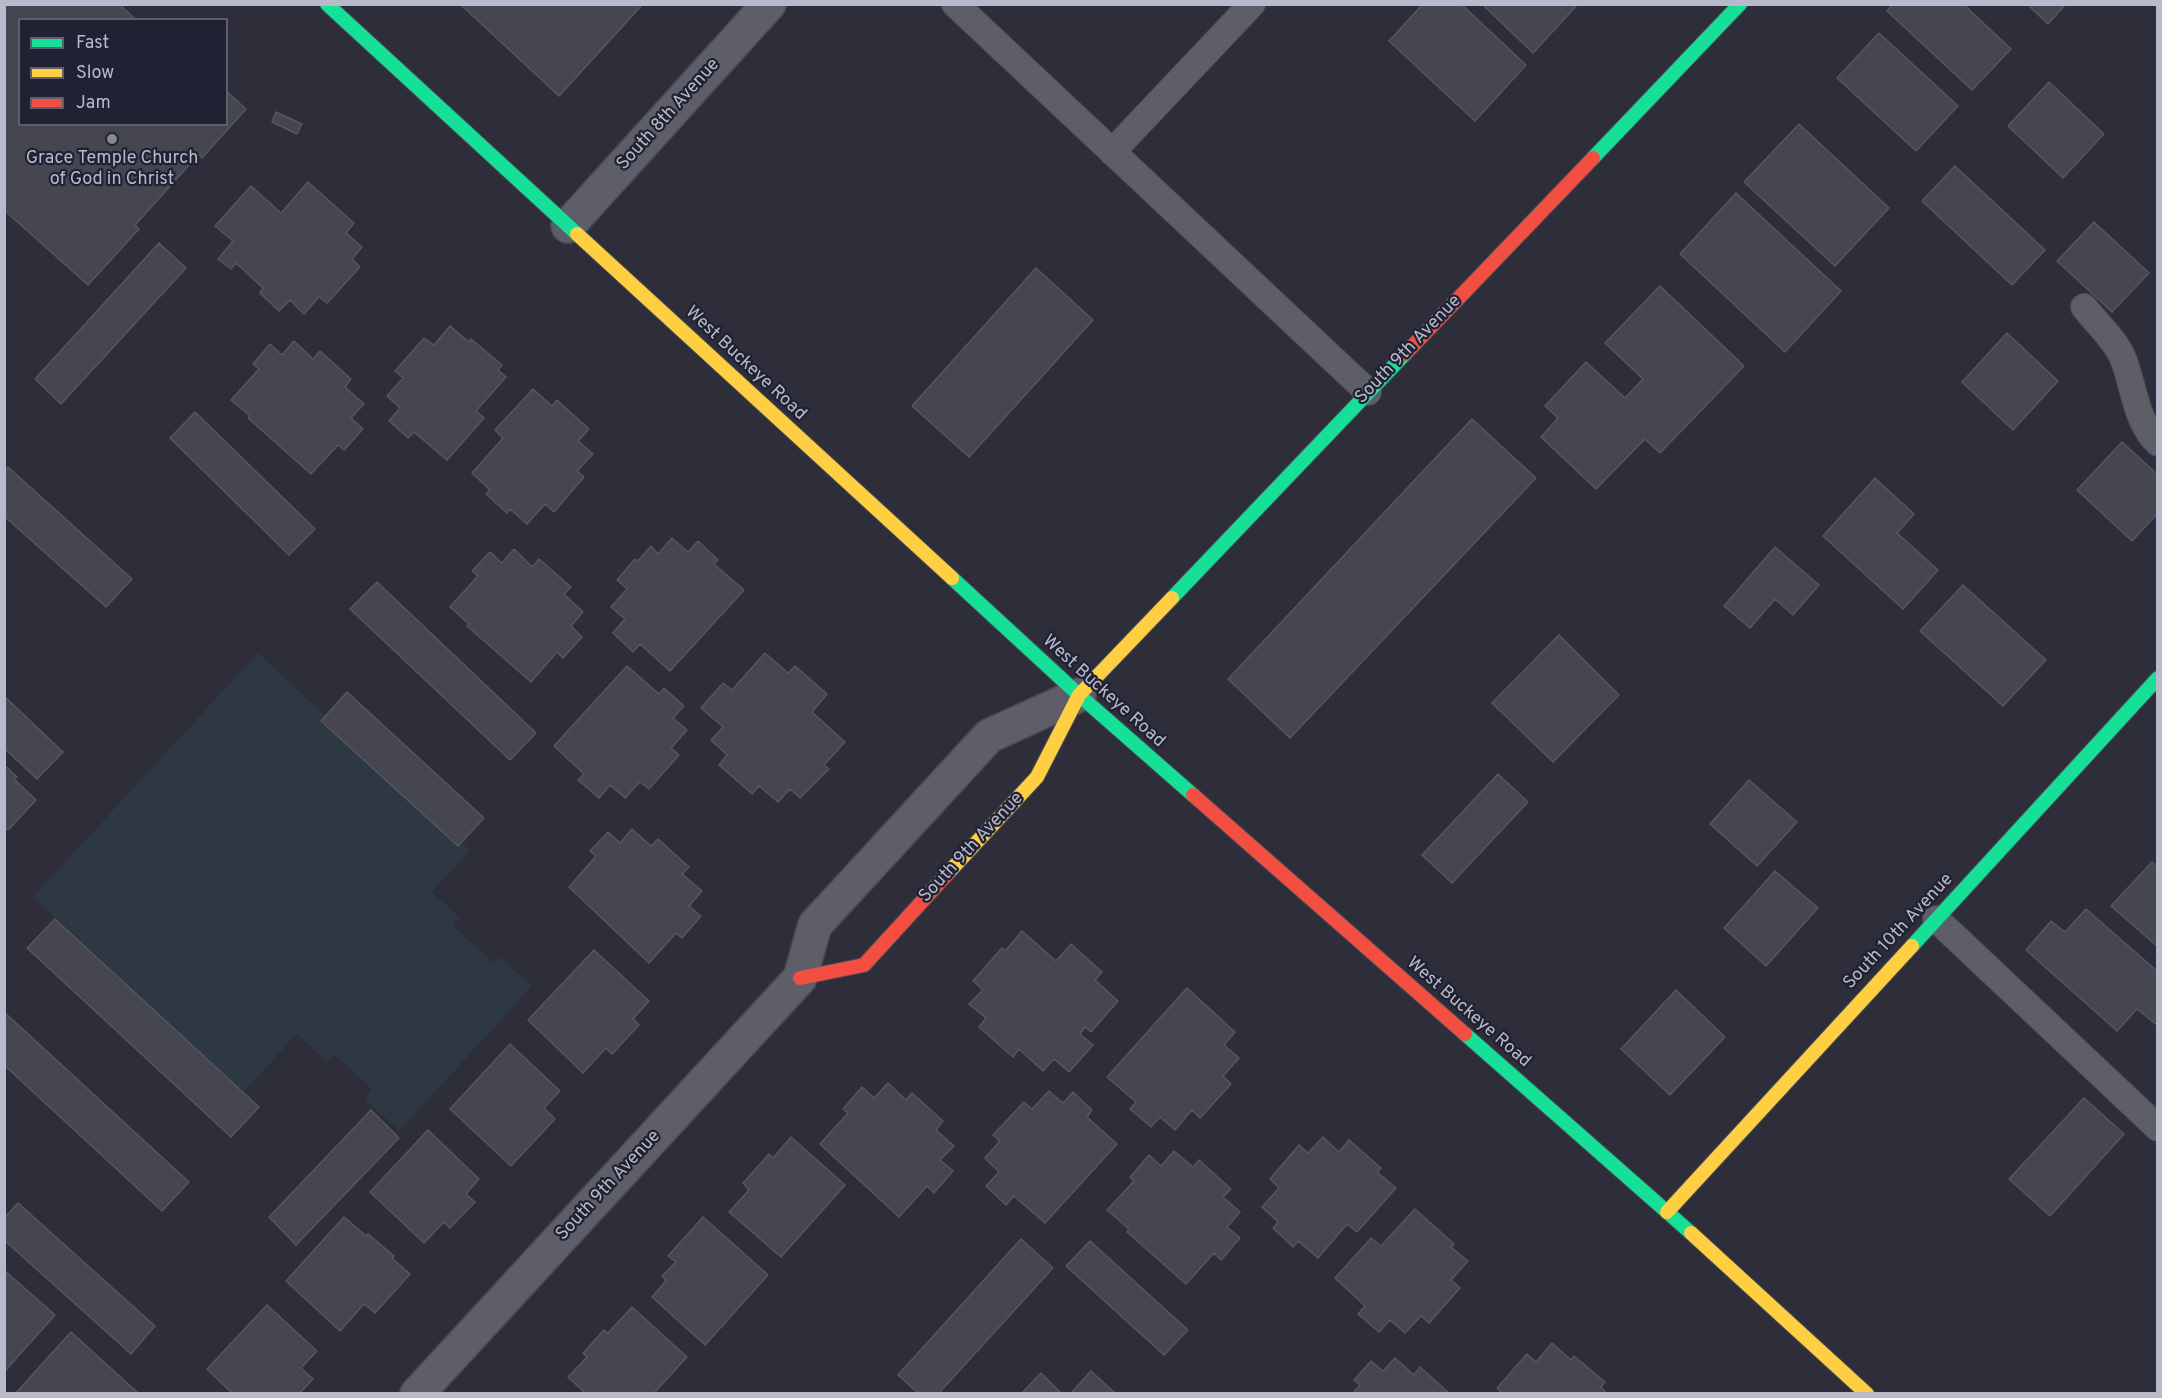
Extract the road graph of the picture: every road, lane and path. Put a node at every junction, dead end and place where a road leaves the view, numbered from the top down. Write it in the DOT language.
graph roads {
  1 [pos="327,4"];
  2 [pos="770,4"];
  3 [pos="955,4"];
  4 [pos="1252,4"];
  5 [pos="1740,4"];
  6 [pos="1112,152"];
  7 [pos="568,226"];
  8 [pos="2084,307"];
  9 [pos="1368,392"];
  10 [pos="2157,443"];
  11 [pos="2157,678"];
  12 [pos="1079,695"];
  13 [pos="1935,919"];
  14 [pos="801,978"];
  15 [pos="2157,1128"];
  16 [pos="1667,1212"];
  17 [pos="417,1394"];
  18 [pos="1867,1394"];
  1 -- 7 [label="street, West Buckeye Road"];
  2 -- 7 [label="street, South 8th Avenue"];
  3 -- 6 [label="lane"];
  4 -- 6 [label="lane"];
  5 -- 9 [label="street, South 9th Avenue"];
  6 -- 9 [label="lane"];
  7 -- 12 [label="street, West Buckeye Road"];
  8 -- 10 [label="lane"];
  9 -- 12 [label="street, South 9th Avenue"];
  11 -- 13 [label="street, South 10th Avenue"];
  12 -- 14 [label="street, South 9th Avenue"];
  12 -- 14 [label="street, South 9th Avenue"];
  12 -- 16 [label="street, West Buckeye Road"];
  13 -- 15 [label="lane"];
  13 -- 16 [label="street, South 10th Avenue"];
  14 -- 17 [label="street, South 9th Avenue"];
  16 -- 18 [label="street, West Buckeye Road"];
}
